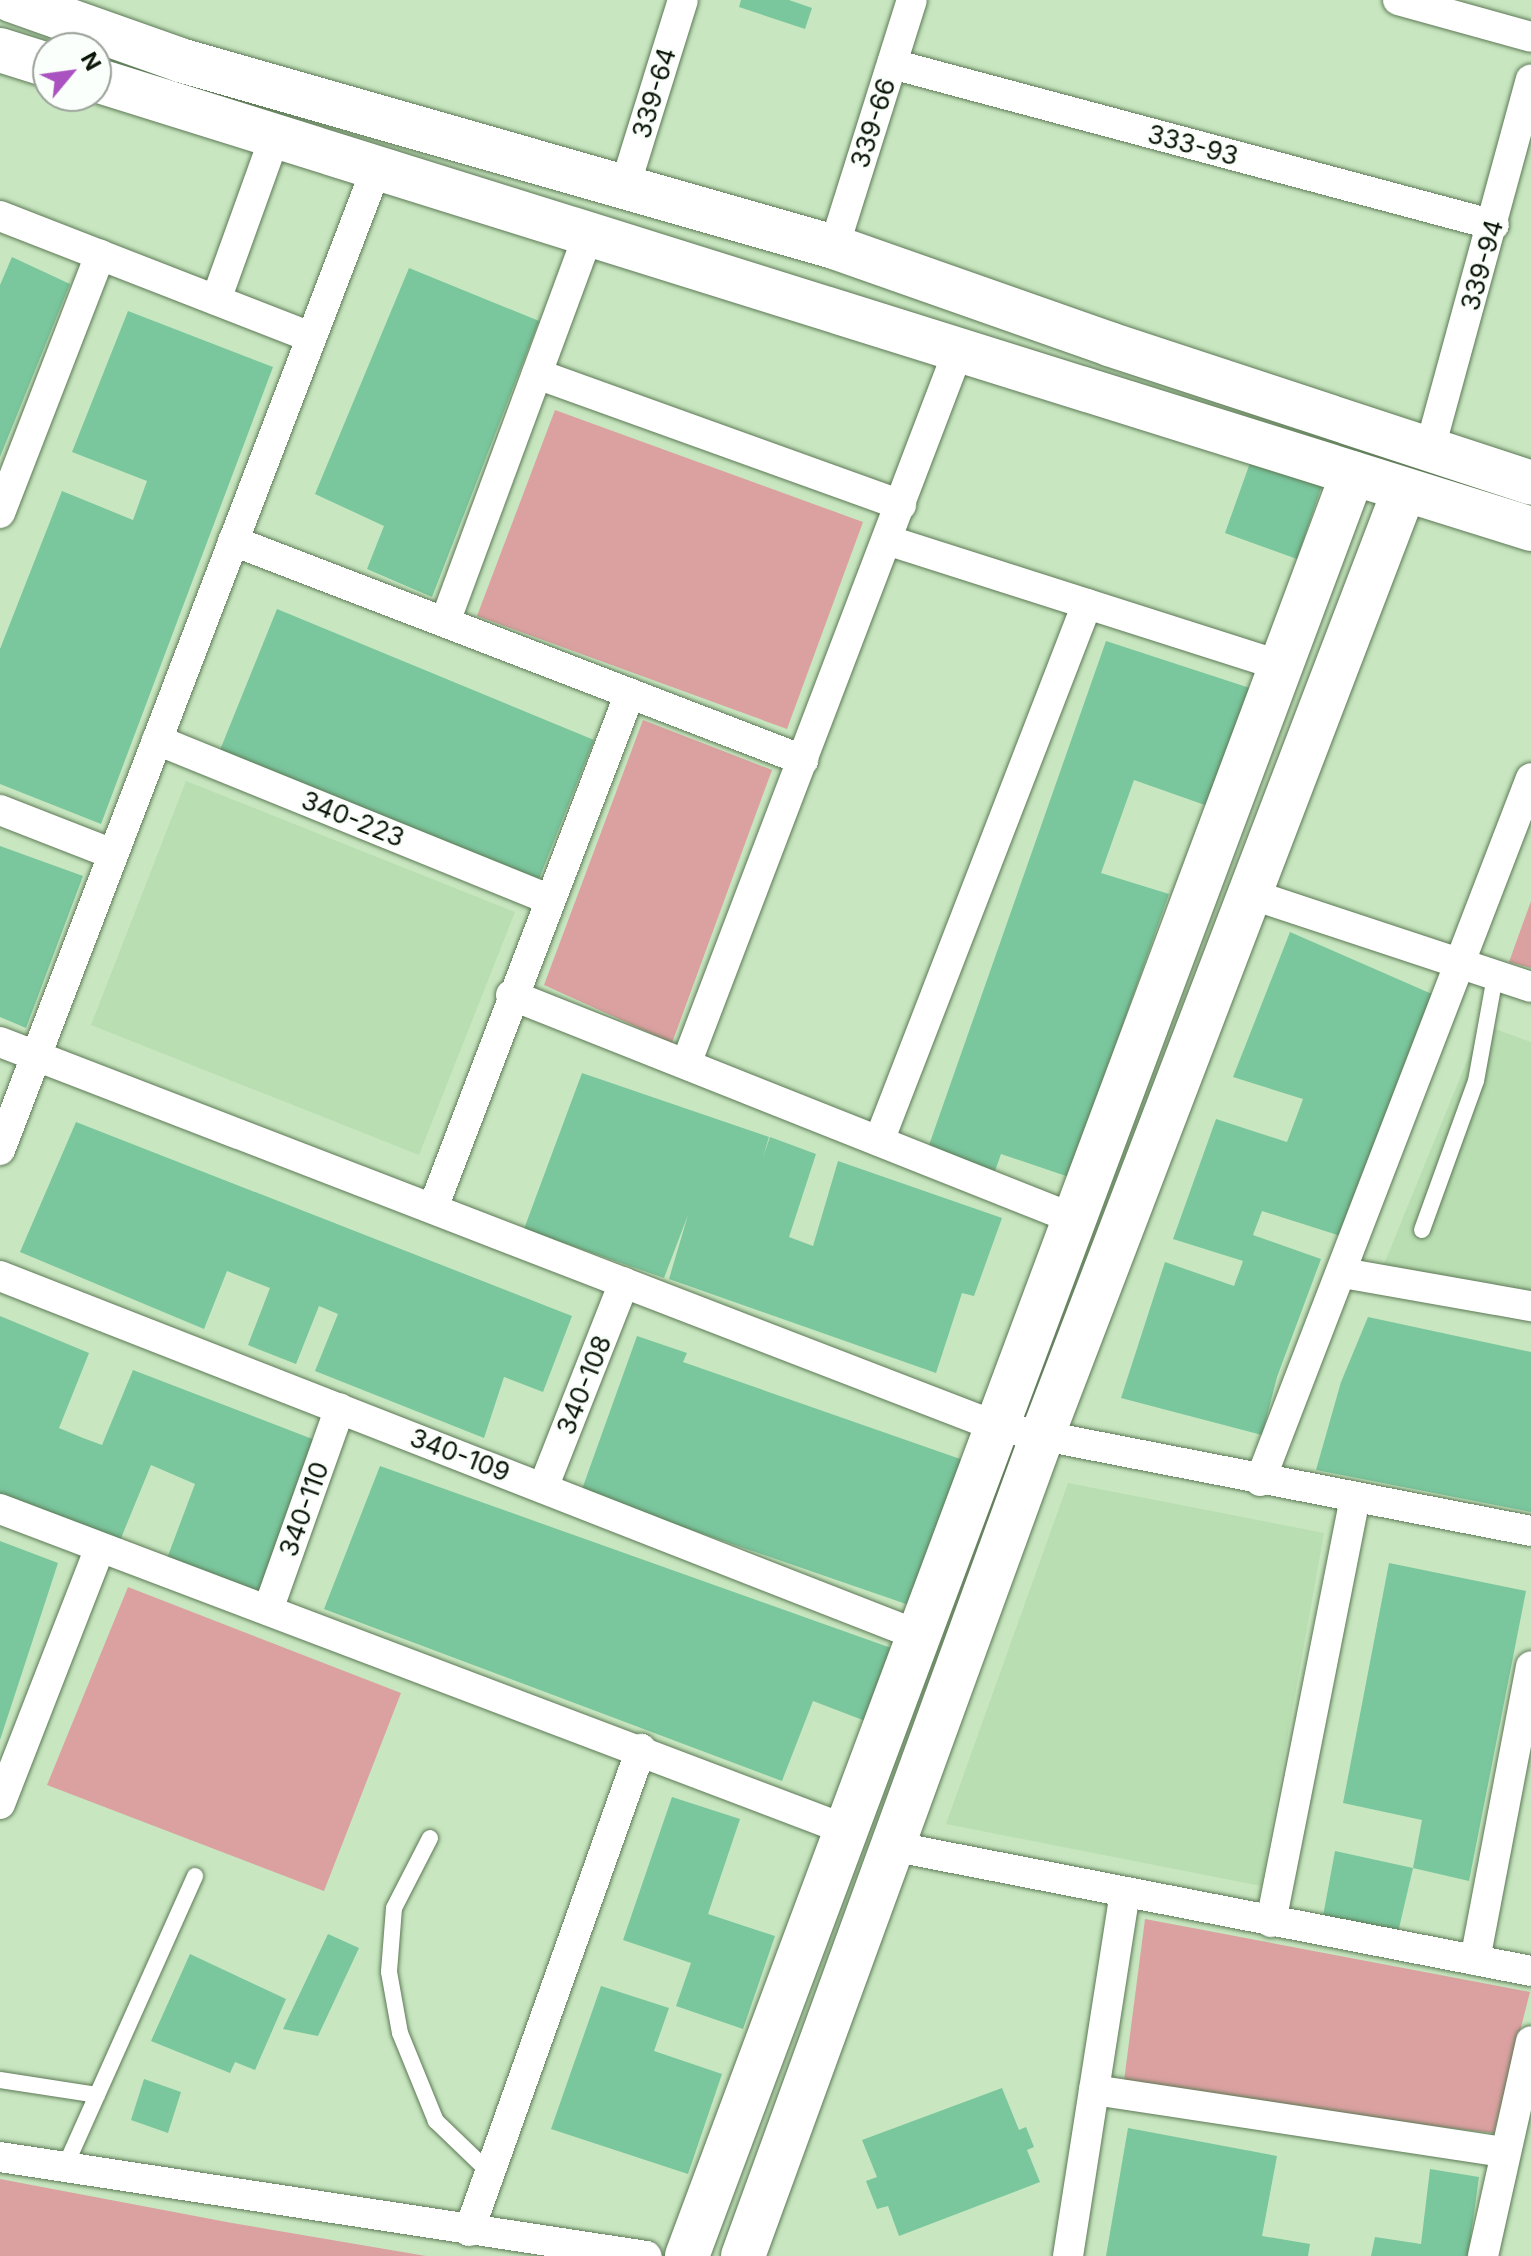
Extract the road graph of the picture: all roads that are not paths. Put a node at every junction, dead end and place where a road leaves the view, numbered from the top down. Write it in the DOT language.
graph roads {
  1 [pos="11,0"];
  2 [pos="683,0"];
  3 [pos="912,0"];
  4 [pos="1398,0"];
  5 [pos="1531,37"];
  6 [pos="0,50"];
  7 [pos="32,60"];
  8 [pos="892,64"];
  9 [pos="1531,80"];
  10 [pos="112,85"];
  11 [pos="275,136"];
  12 [pos="377,167"];
  13 [pos="625,186"];
  14 [pos="0,216"];
  15 [pos="1494,225"];
  16 [pos="589,233"];
  17 [pos="834,247"];
  18 [pos="100,255"];
  19 [pos="216,300"];
  20 [pos="311,337"];
  21 [pos="1109,344"];
  22 [pos="960,346"];
  23 [pos="537,374"];
  24 [pos="1095,389"];
  25 [pos="1430,448"];
  26 [pos="1353,473"];
  27 [pos="1531,483"];
  28 [pos="1404,491"];
  29 [pos="901,505"];
  30 [pos="0,513"];
  31 [pos="1531,529"];
  32 [pos="887,540"];
  33 [pos="233,541"];
  34 [pos="1087,604"];
  35 [pos="445,622"];
  36 [pos="1281,666"];
  37 [pos="630,693"];
  38 [pos="157,740"];
  39 [pos="803,760"];
  40 [pos="1531,778"];
  41 [pos="0,810"];
  42 [pos="113,854"];
  43 [pos="1253,895"];
  44 [pos="549,899"];
  45 [pos="1461,966"];
  46 [pos="1495,976"];
  47 [pos="1531,987"];
  48 [pos="511,995"];
  49 [pos="0,1042"];
  50 [pos="36,1055"];
  51 [pos="686,1064"];
  52 [pos="879,1141"];
  53 [pos="0,1150"];
  54 [pos="433,1208"];
  55 [pos="1072,1218"];
  56 [pos="1422,1230"];
  57 [pos="1343,1273"];
  58 [pos="0,1276"];
  59 [pos="624,1282"];
  60 [pos="1531,1306"];
  61 [pos="340,1408"];
  62 [pos="998,1427"];
  63 [pos="1041,1439"];
  64 [pos="1260,1481"];
  65 [pos="543,1488"];
  66 [pos="1355,1499"];
  67 [pos="0,1509"];
  68 [pos="1531,1531"];
  69 [pos="99,1550"];
  70 [pos="268,1610"];
  71 [pos="920,1636"];
  72 [pos="1531,1666"];
  73 [pos="641,1749"];
  74 [pos="1522,1761"];
  75 [pos="0,1804"];
  76 [pos="847,1830"];
  77 [pos="430,1838"];
  78 [pos="891,1846"];
  79 [pos="195,1876"];
  80 [pos="1125,1894"];
  81 [pos="1271,1922"];
  82 [pos="1475,1960"];
  83 [pos="1531,1971"];
  84 [pos="1531,2041"];
  85 [pos="0,2080"];
  86 [pos="1094,2090"];
  87 [pos="97,2095"];
  88 [pos="1504,2152"];
  89 [pos="0,2157"];
  90 [pos="64,2169"];
  91 [pos="491,2174"];
  92 [pos="469,2231"];
  93 [pos="646,2256"];
  94 [pos="687,2256"];
  95 [pos="743,2256"];
  96 [pos="1068,2256"];
  97 [pos="1483,2256"];
  1 -- 13 [label="street"];
  2 -- 13 [label="street, 339-64"];
  3 -- 8 [label="street, 339-66"];
  4 -- 5 [label="street"];
  6 -- 7 [label="street"];
  8 -- 15 [label="street, 333-93"];
  8 -- 17 [label="street, 339-66"];
  9 -- 15 [label="street, 339-94"];
  10 -- 11 [label="street"];
  11 -- 12 [label="street"];
  11 -- 19 [label="street"];
  12 -- 16 [label="street"];
  12 -- 20 [label="street"];
  13 -- 17 [label="street"];
  14 -- 18 [label="street"];
  15 -- 25 [label="street, 339-94"];
  16 -- 22 [label="street"];
  16 -- 23 [label="street"];
  17 -- 21 [label="street"];
  18 -- 19 [label="street"];
  18 -- 30 [label="street"];
  19 -- 20 [label="street"];
  20 -- 33 [label="street"];
  21 -- 24 [label="street"];
  21 -- 25 [label="street"];
  22 -- 24 [label="street"];
  22 -- 29 [label="street"];
  23 -- 29 [label="street"];
  23 -- 35 [label="street"];
  24 -- 26 [label="street"];
  25 -- 27 [label="street"];
  26 -- 28 [label="street"];
  26 -- 36 [label="street"];
  28 -- 31 [label="street"];
  28 -- 43 [label="street"];
  29 -- 32 [label="street"];
  32 -- 34 [label="street"];
  32 -- 39 [label="street"];
  33 -- 35 [label="street"];
  33 -- 38 [label="street"];
  34 -- 36 [label="street"];
  34 -- 52 [label="street"];
  35 -- 37 [label="street"];
  36 -- 55 [label="street"];
  37 -- 39 [label="street"];
  37 -- 44 [label="street"];
  38 -- 42 [label="street"];
  38 -- 44 [label="street, 340-223"];
  39 -- 51 [label="street"];
  40 -- 45 [label="street"];
  41 -- 42 [label="street"];
  42 -- 50 [label="street"];
  43 -- 45 [label="street"];
  43 -- 63 [label="street"];
  44 -- 48 [label="street"];
  45 -- 46 [label="street"];
  45 -- 57 [label="street"];
  46 -- 47 [label="street"];
  46 -- 56 [label="lane"];
  48 -- 51 [label="street"];
  48 -- 54 [label="street"];
  49 -- 50 [label="street"];
  50 -- 53 [label="street"];
  50 -- 54 [label="street"];
  51 -- 52 [label="street"];
  52 -- 55 [label="street"];
  54 -- 59 [label="street"];
  55 -- 62 [label="street"];
  57 -- 60 [label="street"];
  57 -- 64 [label="street"];
  58 -- 61 [label="street, 340-109"];
  59 -- 62 [label="street"];
  59 -- 65 [label="street, 340-108"];
  61 -- 65 [label="street, 340-109"];
  61 -- 70 [label="street, 340-110"];
  62 -- 63 [label="street"];
  62 -- 71 [label="street"];
  63 -- 64 [label="street"];
  63 -- 78 [label="street"];
  64 -- 66 [label="street"];
  65 -- 71 [label="street, 340-109"];
  66 -- 68 [label="street"];
  66 -- 81 [label="street"];
  67 -- 69 [label="street"];
  69 -- 70 [label="street"];
  69 -- 75 [label="street"];
  70 -- 73 [label="street"];
  71 -- 76 [label="street"];
  72 -- 74 [label="street"];
  73 -- 76 [label="street"];
  73 -- 91 [label="street"];
  74 -- 82 [label="street"];
  76 -- 94 [label="street"];
  77 -- 91 [label="lane"];
  78 -- 80 [label="street"];
  78 -- 95 [label="street"];
  79 -- 87 [label="lane"];
  80 -- 81 [label="street"];
  80 -- 86 [label="street"];
  81 -- 82 [label="street"];
  82 -- 83 [label="street"];
  84 -- 88 [label="street"];
  85 -- 87 [label="lane"];
  86 -- 88 [label="street"];
  86 -- 96 [label="street"];
  87 -- 90 [label="lane"];
  88 -- 97 [label="street"];
  89 -- 90 [label="street"];
  90 -- 92 [label="street"];
  91 -- 92 [label="street"];
  92 -- 93 [label="street"];
}
